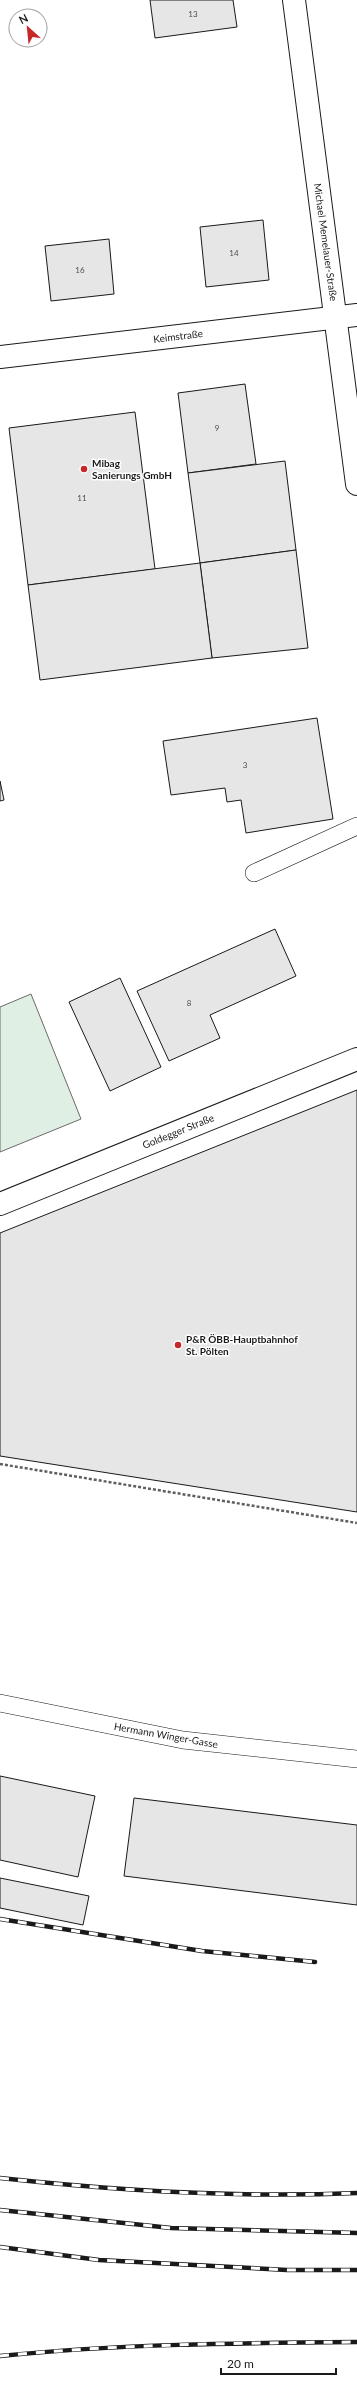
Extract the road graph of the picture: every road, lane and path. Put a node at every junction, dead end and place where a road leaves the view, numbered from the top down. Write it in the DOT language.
graph roads {
  1 [pos="294,0"];
  2 [pos="347,317"];
  3 [pos="0,357"];
  4 [pos="357,484"];
  5 [pos="357,826"];
  6 [pos="254,873"];
  7 [pos="357,1059"];
  8 [pos="0,1204"];
  9 [pos="0,1464"];
  10 [pos="357,1523"];
  11 [pos="0,1703"];
  12 [pos="357,1759"];
  1 -- 2 [label="street, Michael Memelauer-Straße"];
  2 -- 3 [label="street, Keimstraße"];
  2 -- 4 [label="street, Michael Memelauer-Straße"];
  5 -- 6 [label="lane"];
  7 -- 8 [label="street, Goldegger Straße"];
  9 -- 10 [label="path"];
  11 -- 12 [label="lane, Hermann Winger-Gasse"];
}
